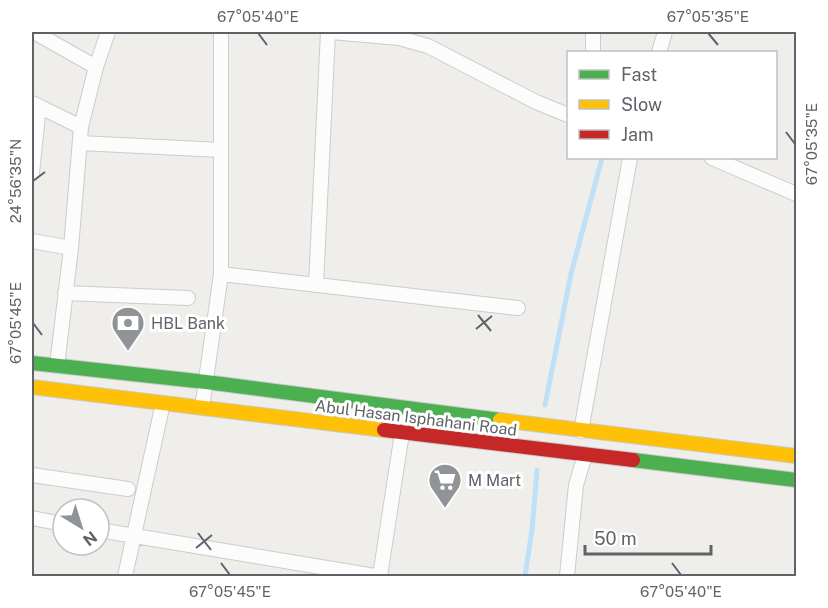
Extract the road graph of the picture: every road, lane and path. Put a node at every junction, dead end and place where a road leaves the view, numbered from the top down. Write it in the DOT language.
graph roads {
  1 [pos="34,32"];
  2 [pos="108,32"];
  3 [pos="221,32"];
  4 [pos="330,32"];
  5 [pos="430,32"];
  6 [pos="593,32"];
  7 [pos="665,32"];
  8 [pos="428,46"];
  9 [pos="593,51"];
  10 [pos="659,51"];
  11 [pos="96,67"];
  12 [pos="35,104"];
  13 [pos="567,115"];
  14 [pos="81,127"];
  15 [pos="80,143"];
  16 [pos="221,150"];
  17 [pos="630,159"];
  18 [pos="714,159"];
  19 [pos="32,173"];
  20 [pos="796,194"];
  21 [pos="32,241"];
  22 [pos="71,248"];
  23 [pos="221,274"];
  24 [pos="316,285"];
  25 [pos="65,293"];
  26 [pos="188,298"];
  27 [pos="518,308"];
  28 [pos="32,363"];
  29 [pos="57,366"];
  30 [pos="206,382"];
  31 [pos="32,387"];
  32 [pos="163,403"];
  33 [pos="202,408"];
  34 [pos="581,431"];
  35 [pos="402,433"];
  36 [pos="585,455"];
  37 [pos="796,456"];
  38 [pos="32,474"];
  39 [pos="796,480"];
  40 [pos="128,489"];
  41 [pos="32,518"];
  42 [pos="51,522"];
  43 [pos="111,532"];
  44 [pos="134,536"];
  45 [pos="125,576"];
  46 [pos="375,576"];
  47 [pos="380,576"];
  48 [pos="567,576"];
  1 -- 11 [label="street"];
  2 -- 11 [label="street"];
  3 -- 16 [label="street"];
  4 -- 8 [label="street"];
  4 -- 24 [label="street"];
  5 -- 8 [label="street"];
  6 -- 9 [label="street"];
  7 -- 10 [label="street"];
  8 -- 13 [label="street"];
  11 -- 14 [label="street"];
  12 -- 14 [label="street"];
  12 -- 19 [label="street"];
  14 -- 15 [label="street"];
  15 -- 16 [label="street"];
  15 -- 22 [label="street"];
  16 -- 23 [label="street"];
  17 -- 34 [label="street"];
  18 -- 20 [label="street"];
  21 -- 22 [label="street"];
  22 -- 25 [label="street"];
  23 -- 24 [label="street"];
  23 -- 30 [label="street"];
  24 -- 27 [label="street"];
  25 -- 26 [label="street"];
  25 -- 29 [label="street"];
  28 -- 29 [label="main road, Abul Hasan Isphahani Road"];
  29 -- 30 [label="main road, Abul Hasan Isphahani Road"];
  30 -- 33 [label="street"];
  30 -- 34 [label="main road, Abul Hasan Isphahani Road"];
  31 -- 32 [label="main road, Abul Hasan Isphahani Road"];
  32 -- 33 [label="main road, Abul Hasan Isphahani Road"];
  32 -- 44 [label="street"];
  33 -- 35 [label="main road, Abul Hasan Isphahani Road"];
  34 -- 37 [label="main road, Abul Hasan Isphahani Road"];
  35 -- 36 [label="main road, Abul Hasan Isphahani Road"];
  35 -- 47 [label="street"];
  36 -- 39 [label="main road, Abul Hasan Isphahani Road"];
  36 -- 48 [label="street"];
  38 -- 40 [label="street"];
  41 -- 42 [label="street"];
  43 -- 44 [label="street"];
  44 -- 45 [label="street"];
  44 -- 46 [label="street"];
}
